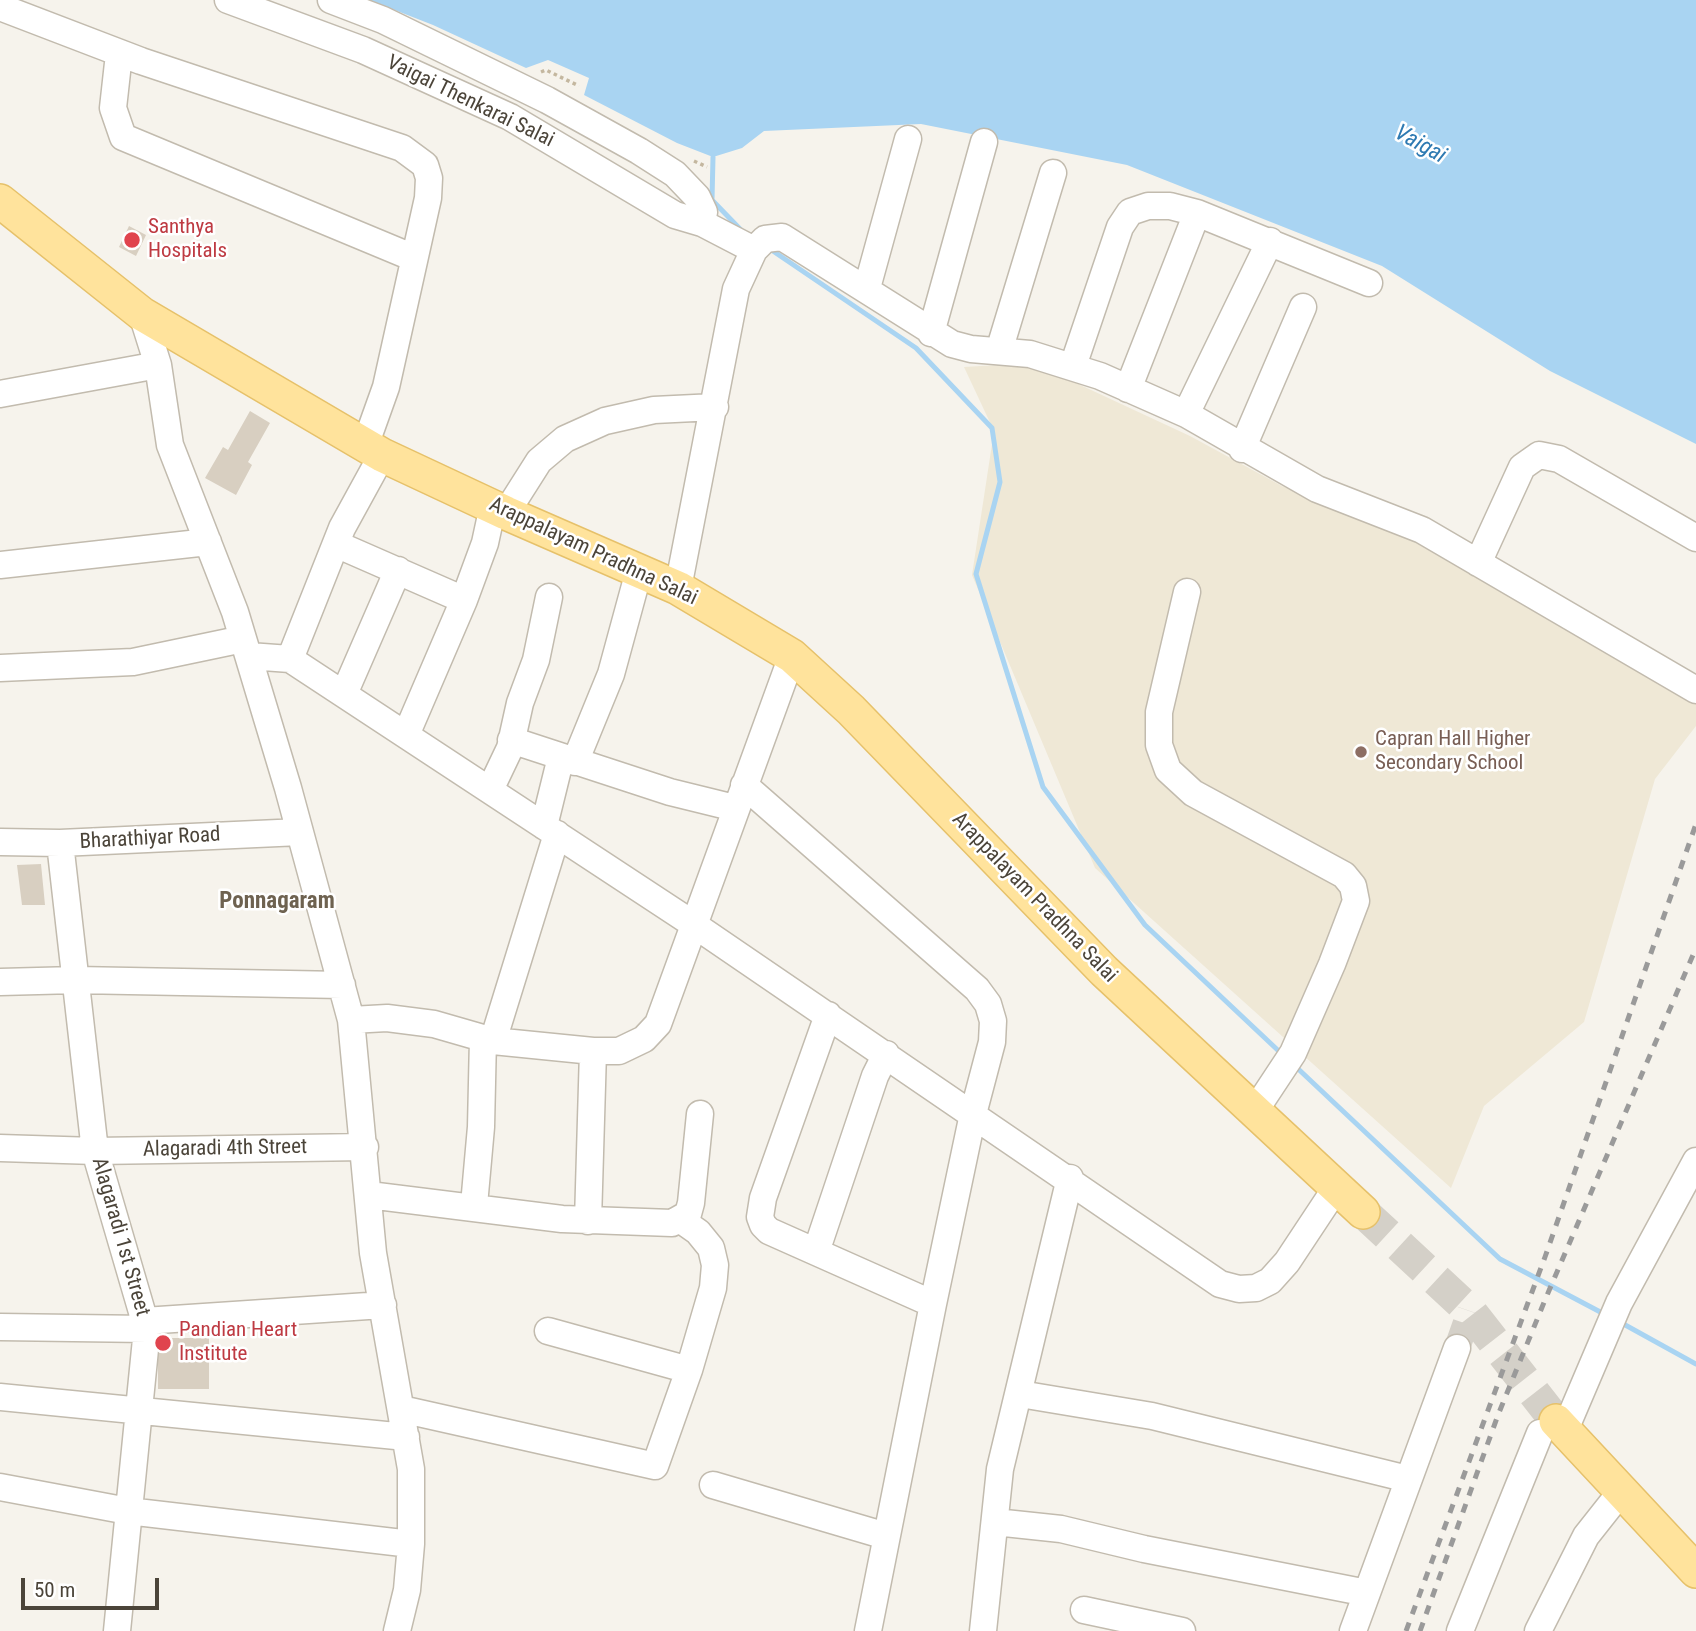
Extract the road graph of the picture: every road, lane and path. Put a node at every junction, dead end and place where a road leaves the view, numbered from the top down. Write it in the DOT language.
graph roads {
  1 [pos="228,0"];
  2 [pos="331,0"];
  3 [pos="0,7"];
  4 [pos="120,54"];
  5 [pos="908,139"];
  6 [pos="984,142"];
  7 [pos="1053,173"];
  8 [pos="0,201"];
  9 [pos="1197,213"];
  10 [pos="702,223"];
  11 [pos="1270,241"];
  12 [pos="759,245"];
  13 [pos="414,258"];
  14 [pos="1369,283"];
  15 [pos="867,288"];
  16 [pos="1303,307"];
  17 [pos="142,314"];
  18 [pos="931,333"];
  19 [pos="999,351"];
  20 [pos="158,365"];
  21 [pos="1073,366"];
  22 [pos="1128,389"];
  23 [pos="0,394"];
  24 [pos="715,407"];
  25 [pos="1186,414"];
  26 [pos="374,449"];
  27 [pos="1242,449"];
  28 [pos="500,510"];
  29 [pos="1696,538"];
  30 [pos="208,542"];
  31 [pos="336,544"];
  32 [pos="1478,563"];
  33 [pos="0,565"];
  34 [pos="398,570"];
  35 [pos="639,571"];
  36 [pos="678,588"];
  37 [pos="1187,592"];
  38 [pos="549,597"];
  39 [pos="464,600"];
  40 [pos="246,647"];
  41 [pos="792,656"];
  42 [pos="290,659"];
  43 [pos="0,668"];
  44 [pos="1696,690"];
  45 [pos="344,694"];
  46 [pos="406,735"];
  47 [pos="512,740"];
  48 [pos="568,760"];
  49 [pos="490,790"];
  50 [pos="740,796"];
  51 [pos="551,830"];
  52 [pos="300,832"];
  53 [pos="0,842"];
  54 [pos="60,843"];
  55 [pos="693,924"];
  56 [pos="76,980"];
  57 [pos="0,982"];
  58 [pos="342,985"];
  59 [pos="828,1015"];
  60 [pos="351,1020"];
  61 [pos="488,1039"];
  62 [pos="593,1051"];
  63 [pos="886,1054"];
  64 [pos="1256,1110"];
  65 [pos="700,1114"];
  66 [pos="973,1114"];
  67 [pos="365,1147"];
  68 [pos="0,1148"];
  69 [pos="95,1151"];
  70 [pos="1696,1161"];
  71 [pos="1070,1178"];
  72 [pos="1336,1188"];
  73 [pos="369,1195"];
  74 [pos="474,1205"];
  75 [pos="1363,1212"];
  76 [pos="681,1220"];
  77 [pos="588,1221"];
  78 [pos="816,1252"];
  79 [pos="933,1304"];
  80 [pos="383,1305"];
  81 [pos="146,1325"];
  82 [pos="0,1327"];
  83 [pos="548,1331"];
  84 [pos="1457,1348"];
  85 [pos="689,1370"];
  86 [pos="1020,1394"];
  87 [pos="0,1397"];
  88 [pos="401,1409"];
  89 [pos="138,1410"];
  90 [pos="1553,1428"];
  91 [pos="406,1437"];
  92 [pos="1408,1479"];
  93 [pos="713,1485"];
  94 [pos="0,1487"];
  95 [pos="1620,1493"];
  96 [pos="128,1511"];
  97 [pos="995,1522"];
  98 [pos="886,1536"];
  99 [pos="411,1544"];
  100 [pos="1696,1571"];
  101 [pos="1367,1592"];
  102 [pos="1084,1610"];
  103 [pos="117,1631"];
  104 [pos="397,1631"];
  105 [pos="868,1631"];
  106 [pos="983,1631"];
  107 [pos="1182,1631"];
  108 [pos="1353,1631"];
  109 [pos="1460,1631"];
  110 [pos="1538,1631"];
  1 -- 10 [label="street, Vaigai Thenkarai Salai"];
  2 -- 10 [label="street, Vaigai Thenkarai Salai"];
  3 -- 4 [label="street"];
  4 -- 13 [label="street"];
  4 -- 13 [label="street"];
  5 -- 15 [label="street"];
  6 -- 18 [label="street"];
  7 -- 19 [label="street"];
  8 -- 17 [label="main road, Arappalayam Pradhna Salai"];
  9 -- 11 [label="street"];
  9 -- 21 [label="street"];
  9 -- 22 [label="street"];
  10 -- 12 [label="street, Vaigai Thenkarai Salai"];
  11 -- 14 [label="street"];
  11 -- 25 [label="street"];
  12 -- 15 [label="street, Vaigai Thenkarai Salai"];
  12 -- 24 [label="street"];
  13 -- 26 [label="street"];
  15 -- 18 [label="street, Vaigai Thenkarai Salai"];
  16 -- 27 [label="street"];
  17 -- 20 [label="street"];
  17 -- 26 [label="main road, Arappalayam Pradhna Salai"];
  18 -- 19 [label="street, Vaigai Thenkarai Salai"];
  19 -- 21 [label="street, Vaigai Thenkarai Salai"];
  20 -- 23 [label="street"];
  20 -- 30 [label="street"];
  21 -- 22 [label="street, Vaigai Thenkarai Salai"];
  22 -- 25 [label="street, Vaigai Thenkarai Salai"];
  24 -- 28 [label="street"];
  24 -- 36 [label="street"];
  25 -- 27 [label="street, Vaigai Thenkarai Salai"];
  26 -- 28 [label="main road, Arappalayam Pradhna Salai"];
  26 -- 31 [label="street"];
  27 -- 32 [label="street, Vaigai Thenkarai Salai"];
  28 -- 35 [label="main road, Arappalayam Pradhna Salai"];
  28 -- 39 [label="street"];
  29 -- 32 [label="street"];
  30 -- 33 [label="street"];
  30 -- 40 [label="street"];
  31 -- 34 [label="street"];
  31 -- 42 [label="street"];
  32 -- 44 [label="street, Vaigai Thenkarai Salai"];
  34 -- 39 [label="street"];
  34 -- 45 [label="street"];
  35 -- 36 [label="main road, Arappalayam Pradhna Salai"];
  35 -- 48 [label="street"];
  36 -- 41 [label="main road, Arappalayam Pradhna Salai"];
  37 -- 64 [label="street"];
  38 -- 47 [label="street"];
  39 -- 46 [label="street"];
  40 -- 42 [label="street"];
  40 -- 43 [label="street"];
  40 -- 52 [label="street"];
  41 -- 50 [label="street"];
  41 -- 64 [label="main road, Arappalayam Pradhna Salai"];
  42 -- 45 [label="street"];
  45 -- 46 [label="street"];
  46 -- 49 [label="street"];
  47 -- 48 [label="street"];
  47 -- 49 [label="street"];
  48 -- 50 [label="street"];
  48 -- 51 [label="street"];
  49 -- 51 [label="street"];
  50 -- 55 [label="street"];
  50 -- 66 [label="street"];
  51 -- 55 [label="street"];
  51 -- 61 [label="street"];
  52 -- 54 [label="street, Bharathiyar Road"];
  52 -- 58 [label="street"];
  53 -- 54 [label="street, Bharathiyar Road"];
  54 -- 56 [label="street, Alagaradi 1st Street"];
  55 -- 59 [label="street"];
  55 -- 62 [label="street"];
  56 -- 57 [label="street"];
  56 -- 58 [label="street"];
  56 -- 69 [label="street, Alagaradi 1st Street"];
  58 -- 60 [label="street"];
  59 -- 63 [label="street"];
  59 -- 78 [label="street"];
  60 -- 61 [label="street"];
  60 -- 67 [label="street"];
  61 -- 62 [label="street"];
  61 -- 74 [label="street"];
  62 -- 77 [label="street"];
  63 -- 66 [label="street"];
  63 -- 78 [label="street"];
  64 -- 72 [label="main road, Arappalayam Pradhna Salai"];
  65 -- 76 [label="street"];
  66 -- 71 [label="street"];
  66 -- 79 [label="street"];
  67 -- 69 [label="street, Alagaradi 4th Street"];
  67 -- 73 [label="street"];
  68 -- 69 [label="street, Alagaradi 4th Street"];
  69 -- 81 [label="street, Alagaradi 1st Street"];
  70 -- 90 [label="street"];
  71 -- 72 [label="street"];
  71 -- 86 [label="street"];
  72 -- 75 [label="main road, Arappalayam Pradhna Salai"];
  73 -- 74 [label="street"];
  73 -- 80 [label="street"];
  74 -- 77 [label="street"];
  76 -- 77 [label="street"];
  76 -- 85 [label="street"];
  78 -- 79 [label="street"];
  79 -- 98 [label="street"];
  80 -- 81 [label="street"];
  80 -- 88 [label="street"];
  81 -- 82 [label="street"];
  81 -- 89 [label="street, Alagaradi 1st Street"];
  83 -- 85 [label="street"];
  84 -- 92 [label="street"];
  85 -- 88 [label="street"];
  86 -- 92 [label="street"];
  86 -- 97 [label="street"];
  87 -- 89 [label="street"];
  88 -- 91 [label="street"];
  89 -- 91 [label="street"];
  89 -- 96 [label="street, Alagaradi 1st Street"];
  90 -- 95 [label="main road"];
  90 -- 109 [label="street"];
  91 -- 99 [label="street"];
  92 -- 101 [label="street"];
  93 -- 98 [label="street"];
  94 -- 96 [label="street"];
  95 -- 100 [label="main road"];
  95 -- 110 [label="street"];
  96 -- 99 [label="street"];
  96 -- 103 [label="street, Alagaradi 1st Street"];
  97 -- 101 [label="street"];
  97 -- 106 [label="street"];
  98 -- 105 [label="street"];
  99 -- 104 [label="street"];
  101 -- 108 [label="street"];
  102 -- 107 [label="street"];
}
